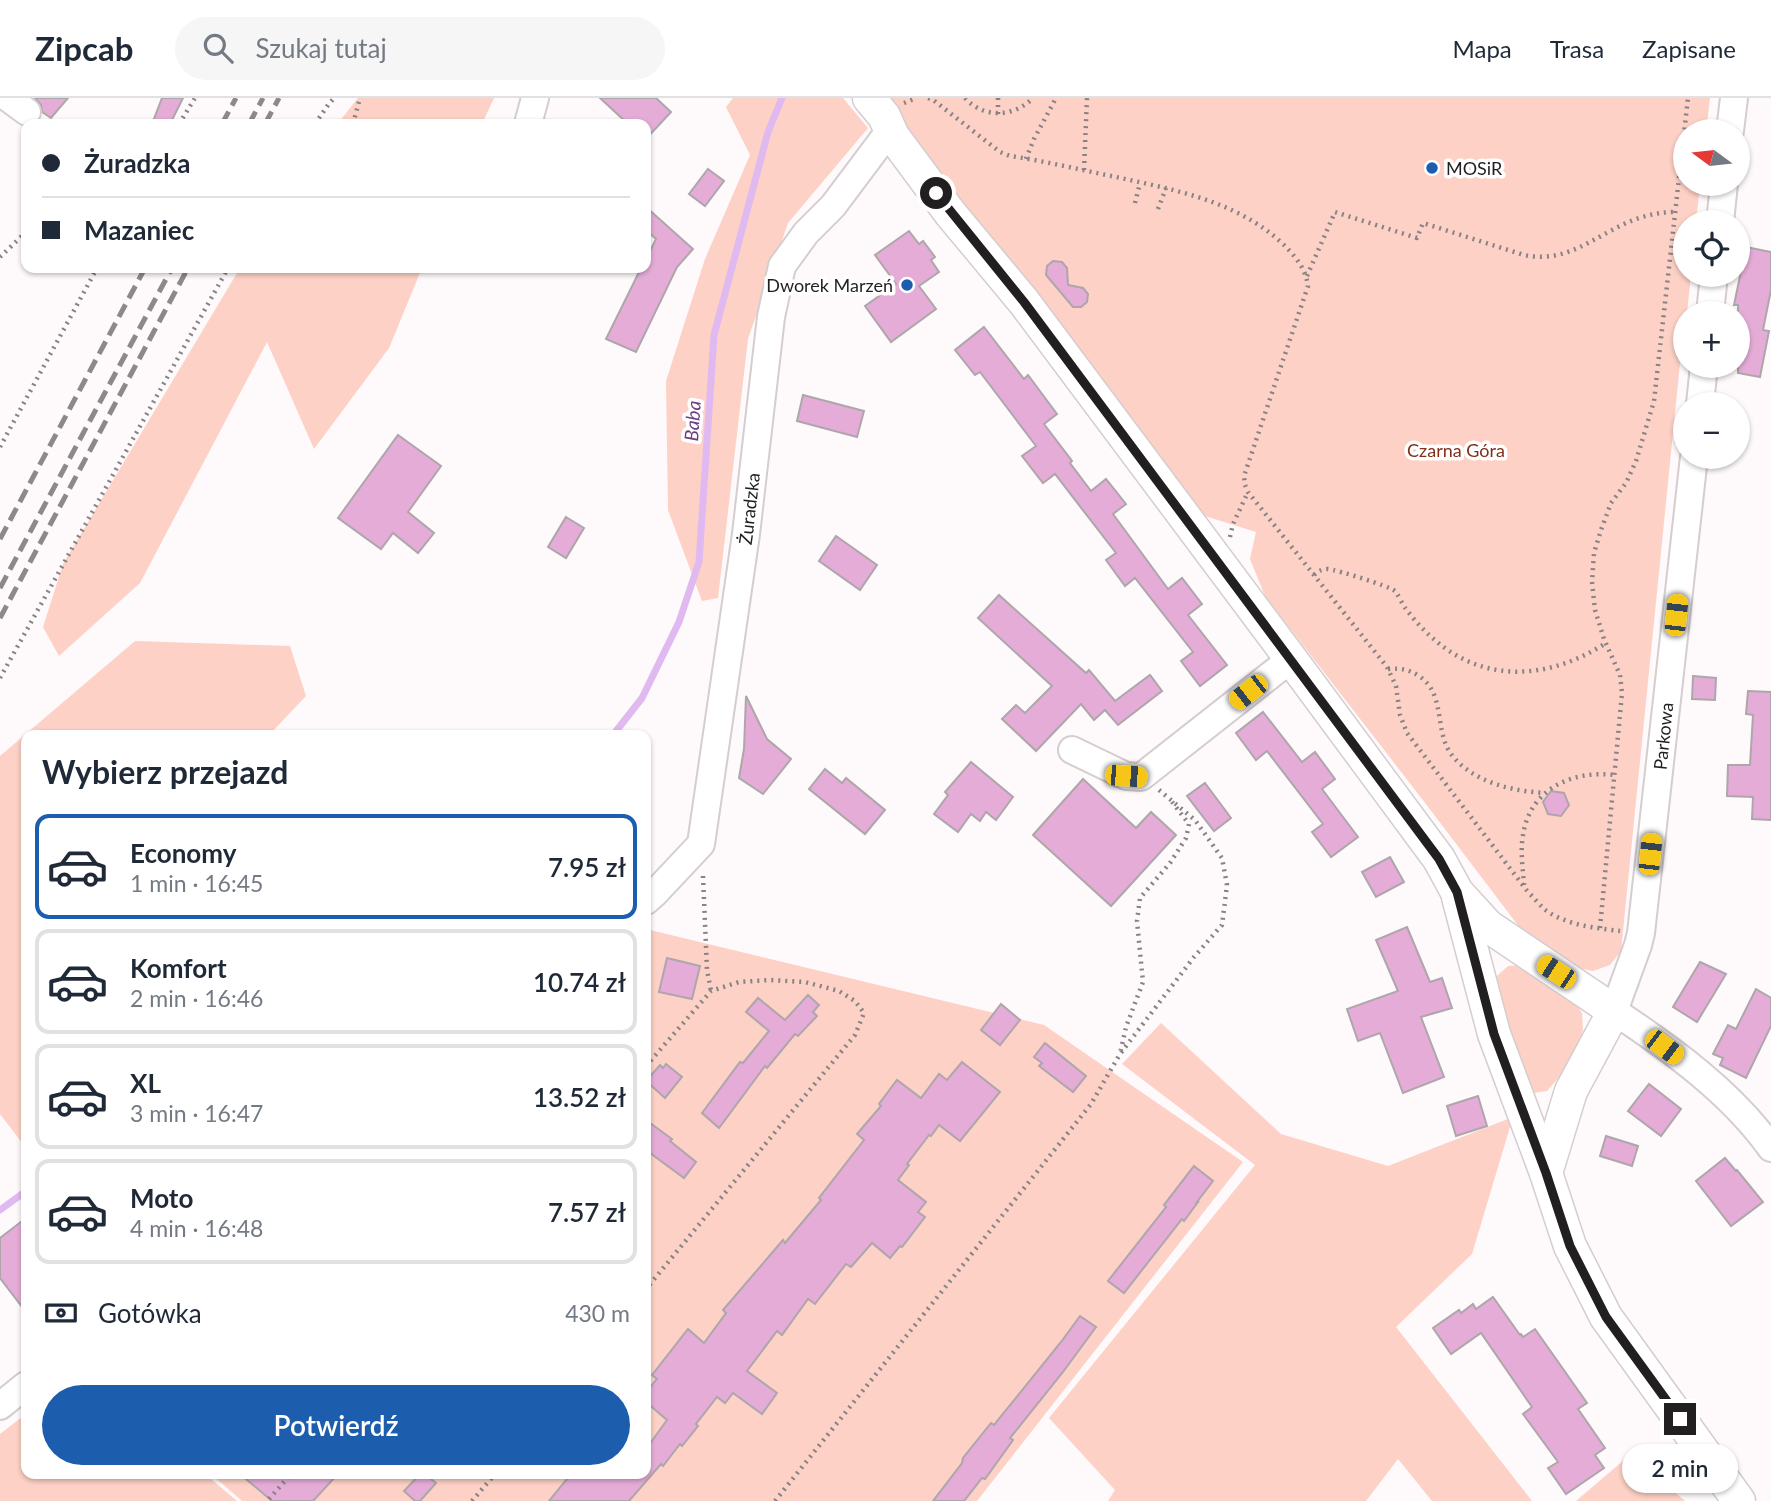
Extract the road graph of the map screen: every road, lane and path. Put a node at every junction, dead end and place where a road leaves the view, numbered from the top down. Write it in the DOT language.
graph roads {
  1 [pos="195,98"];
  2 [pos="334,98"];
  3 [pos="360,98"];
  4 [pos="535,98"];
  5 [pos="869,98"];
  6 [pos="928,98"];
  7 [pos="965,98"];
  8 [pos="998,98"];
  9 [pos="1033,98"];
  10 [pos="1056,98"];
  11 [pos="1087,98"];
  12 [pos="1688,98"];
  13 [pos="1734,98"];
  14 [pos="998,114"];
  15 [pos="181,119"];
  16 [pos="319,119"];
  17 [pos="354,119"];
  18 [pos="529,119"];
  19 [pos="1731,119"];
  20 [pos="893,136"];
  21 [pos="1027,159"];
  22 [pos="1084,170"];
  23 [pos="1140,183"];
  24 [pos="1166,188"];
  25 [pos="1135,203"];
  26 [pos="1158,209"];
  27 [pos="1675,210"];
  28 [pos="1673,212"];
  29 [pos="1673,230"];
  30 [pos="21,237"];
  31 [pos="0,257"];
  32 [pos="94,273"];
  33 [pos="225,273"];
  34 [pos="1307,276"];
  35 [pos="0,447"];
  36 [pos="1693,469"];
  37 [pos="1248,492"];
  38 [pos="1230,537"];
  39 [pos="1314,575"];
  40 [pos="1606,643"];
  41 [pos="1291,659"];
  42 [pos="1388,669"];
  43 [pos="0,678"];
  44 [pos="1072,750"];
  45 [pos="1614,775"];
  46 [pos="1141,777"];
  47 [pos="1544,793"];
  48 [pos="1169,798"];
  49 [pos="701,844"];
  50 [pos="1524,886"];
  51 [pos="1457,892"];
  52 [pos="651,897"];
  53 [pos="1600,928"];
  54 [pos="1628,932"];
  55 [pos="1536,959"];
  56 [pos="1481,987"];
  57 [pos="711,991"];
  58 [pos="1614,1011"];
  59 [pos="1121,1054"];
  60 [pos="651,1060"];
  61 [pos="1511,1080"];
  62 [pos="1571,1091"];
  63 [pos="1771,1149"];
  64 [pos="1546,1173"];
  65 [pos="651,1283"];
  66 [pos="21,1389"];
  67 [pos="0,1406"];
  68 [pos="287,1479"];
  69 [pos="491,1479"];
  70 [pos="270,1499"];
  71 [pos="472,1501"];
  72 [pos="775,1501"];
  73 [pos="1739,1501"];
  1 -- 15 [label="path"];
  2 -- 16 [label="path"];
  3 -- 17 [label="path"];
  4 -- 18 [label="street"];
  5 -- 20 [label="street"];
  6 -- 21 [label="path"];
  7 -- 14 [label="path"];
  8 -- 14 [label="path"];
  9 -- 14 [label="path"];
  10 -- 21 [label="path"];
  11 -- 22 [label="path"];
  12 -- 27 [label="path"];
  13 -- 19 [label="street"];
  20 -- 41 [label="street"];
  20 -- 49 [label="street, Żuradzka"];
  21 -- 22 [label="path"];
  22 -- 23 [label="path"];
  23 -- 24 [label="path"];
  23 -- 25 [label="path"];
  24 -- 26 [label="path"];
  24 -- 34 [label="path"];
  28 -- 34 [label="path"];
  29 -- 40 [label="path"];
  30 -- 31 [label="path"];
  32 -- 35 [label="path"];
  33 -- 43 [label="path"];
  34 -- 37 [label="path"];
  36 -- 58 [label="street, Parkowa"];
  37 -- 38 [label="path"];
  37 -- 39 [label="path"];
  39 -- 40 [label="path"];
  39 -- 42 [label="path"];
  40 -- 45 [label="path"];
  41 -- 46 [label="street"];
  41 -- 51 [label="street"];
  42 -- 47 [label="path"];
  42 -- 50 [label="path"];
  44 -- 46 [label="street"];
  45 -- 47 [label="path"];
  45 -- 53 [label="path"];
  46 -- 48 [label="path"];
  47 -- 50 [label="path"];
  48 -- 59 [label="path"];
  48 -- 59 [label="path"];
  49 -- 52 [label="street"];
  49 -- 57 [label="path"];
  50 -- 53 [label="path"];
  51 -- 55 [label="street"];
  51 -- 56 [label="street"];
  53 -- 54 [label="path"];
  55 -- 56 [label="street"];
  55 -- 58 [label="street"];
  56 -- 61 [label="street"];
  57 -- 60 [label="path"];
  57 -- 65 [label="path"];
  58 -- 62 [label="street"];
  58 -- 63 [label="street"];
  59 -- 72 [label="path"];
  61 -- 62 [label="street"];
  61 -- 64 [label="street"];
  62 -- 64 [label="street"];
  64 -- 73 [label="street"];
  66 -- 67 [label="street"];
  68 -- 70 [label="path"];
  69 -- 71 [label="path"];
}
